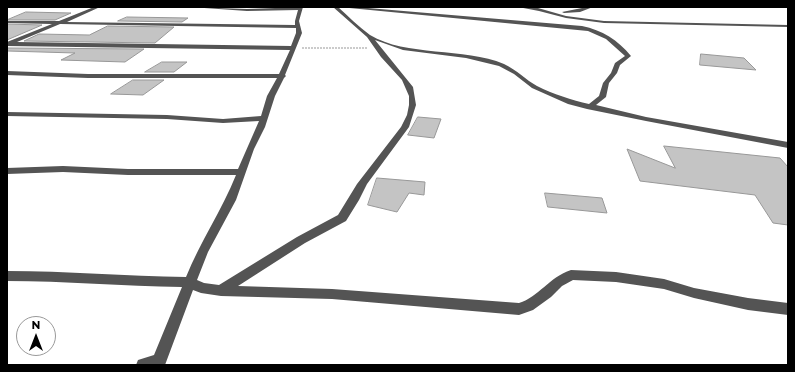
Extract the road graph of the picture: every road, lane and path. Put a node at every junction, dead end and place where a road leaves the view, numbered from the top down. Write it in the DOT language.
graph roads {
  1 [pos="98,7"];
  2 [pos="192,7"];
  3 [pos="335,7"];
  4 [pos="341,7"];
  5 [pos="520,7"];
  6 [pos="591,7"];
  7 [pos="300,8"];
  8 [pos="538,9"];
  9 [pos="7,22"];
  10 [pos="63,22"];
  11 [pos="788,26"];
  12 [pos="298,27"];
  13 [pos="369,36"];
  14 [pos="7,44"];
  15 [pos="293,48"];
  16 [pos="377,48"];
  17 [pos="7,73"];
  18 [pos="282,76"];
  19 [pos="590,107"];
  20 [pos="7,114"];
  21 [pos="263,118"];
  22 [pos="788,145"];
  23 [pos="7,171"];
  24 [pos="242,172"];
  25 [pos="7,276"];
  26 [pos="190,282"];
  27 [pos="221,291"];
  28 [pos="788,309"];
  29 [pos="153,363"];
  1 -- 10 [label="street"];
  2 -- 7 [label="street"];
  3 -- 13 [label="street"];
  4 -- 19 [label="street"];
  5 -- 8 [label="street"];
  6 -- 8 [label="street"];
  7 -- 12 [label="street"];
  8 -- 11 [label="street"];
  9 -- 10 [label="street"];
  10 -- 12 [label="street"];
  10 -- 14 [label="street"];
  12 -- 15 [label="street"];
  13 -- 16 [label="street"];
  13 -- 19 [label="street"];
  14 -- 15 [label="street"];
  15 -- 16 [label="path"];
  15 -- 18 [label="street"];
  16 -- 27 [label="street"];
  17 -- 18 [label="street"];
  18 -- 21 [label="street"];
  19 -- 22 [label="street"];
  20 -- 21 [label="street"];
  21 -- 24 [label="street"];
  23 -- 24 [label="street"];
  24 -- 26 [label="street"];
  25 -- 26 [label="street"];
  26 -- 27 [label="street"];
  26 -- 29 [label="street"];
  27 -- 28 [label="street"];
}
